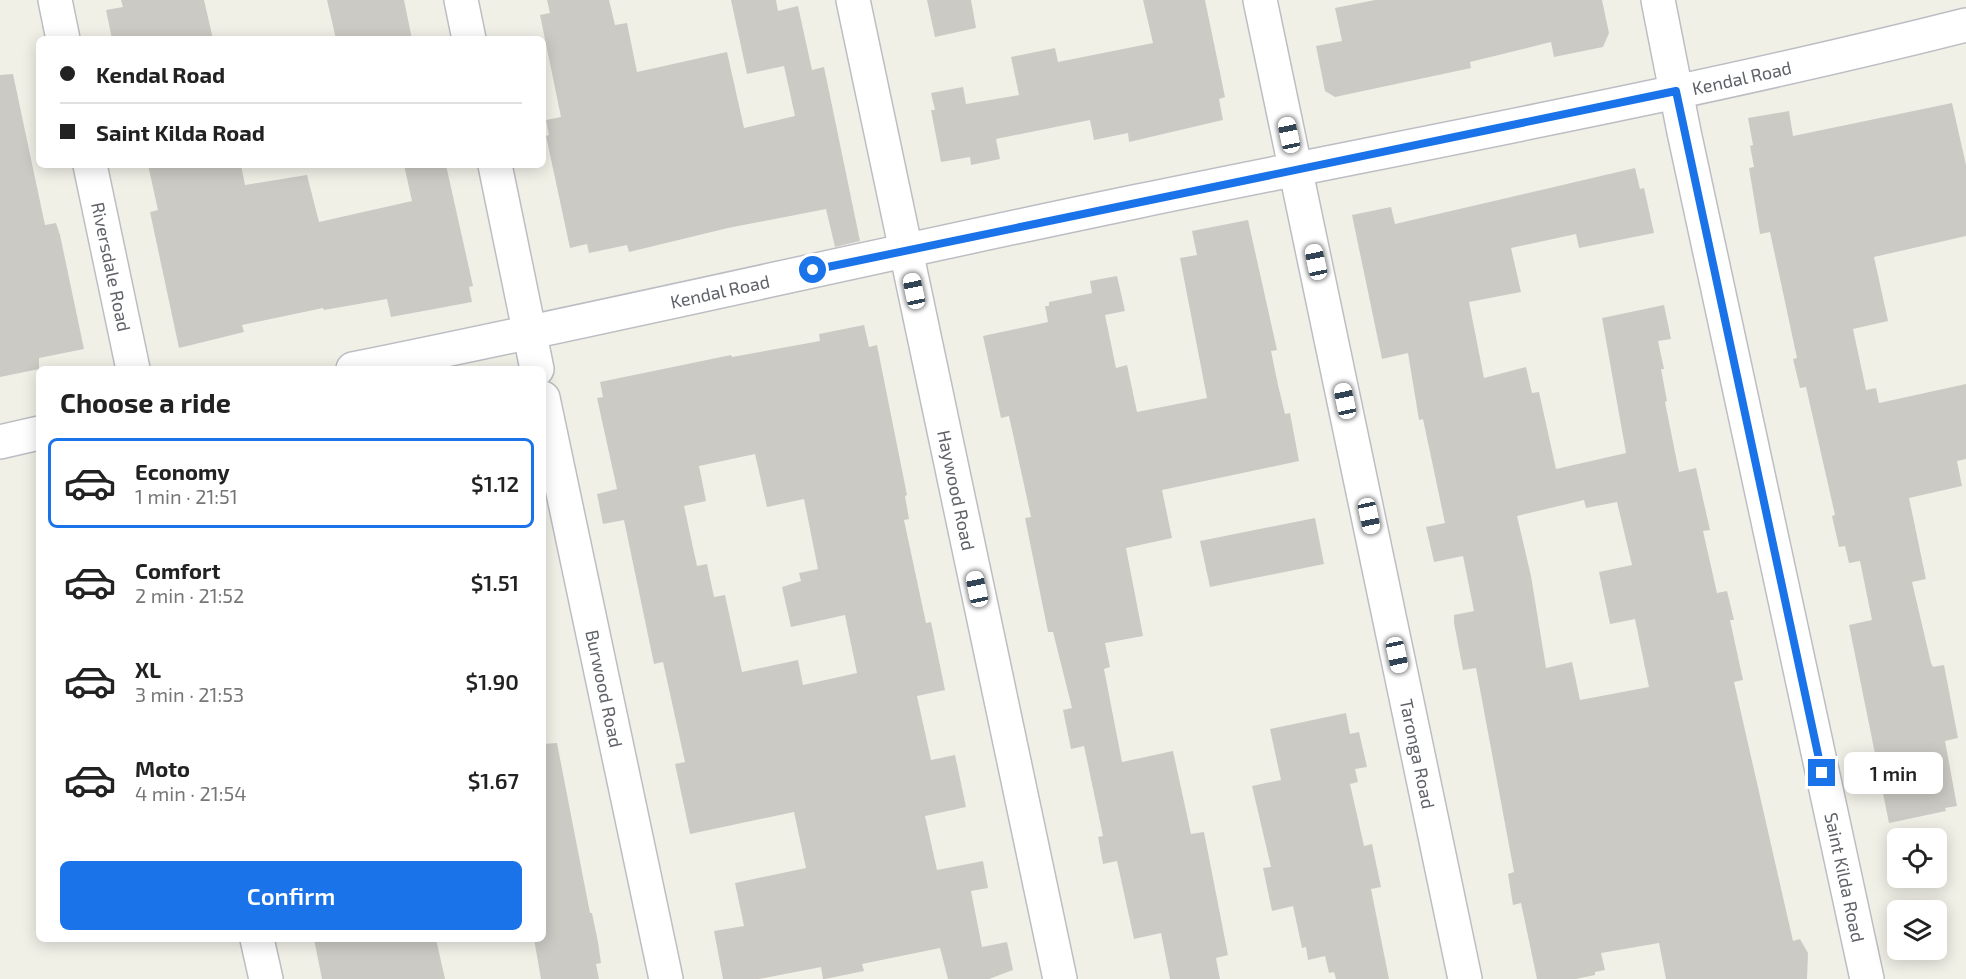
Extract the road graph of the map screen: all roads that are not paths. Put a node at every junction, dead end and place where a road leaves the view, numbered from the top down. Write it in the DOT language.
graph roads {
  1 [pos="55,0"];
  2 [pos="461,0"];
  3 [pos="853,0"];
  4 [pos="1260,0"];
  5 [pos="1658,0"];
  6 [pos="1966,25"];
  7 [pos="62,36"];
  8 [pos="468,36"];
  9 [pos="1676,91"];
  10 [pos="91,168"];
  11 [pos="496,168"];
  12 [pos="1296,169"];
  13 [pos="905,249"];
  14 [pos="529,333"];
  15 [pos="132,366"];
  16 [pos="368,366"];
  17 [pos="536,366"];
  18 [pos="546,412"];
  19 [pos="36,434"];
  20 [pos="0,442"];
  21 [pos="258,942"];
  22 [pos="266,979"];
  23 [pos="666,979"];
  24 [pos="1060,979"];
  25 [pos="1465,979"];
  26 [pos="1867,979"];
  1 -- 7 [label="street"];
  2 -- 8 [label="street"];
  3 -- 13 [label="street, Haywood Road"];
  4 -- 12 [label="street, Taronga Road"];
  5 -- 9 [label="street, Saint Kilda Road"];
  6 -- 9 [label="street, Kendal Road"];
  9 -- 12 [label="street, Kendal Road"];
  9 -- 26 [label="street, Saint Kilda Road"];
  10 -- 15 [label="street, Riversdale Road"];
  11 -- 14 [label="street"];
  12 -- 13 [label="street, Kendal Road"];
  12 -- 25 [label="street, Taronga Road"];
  13 -- 14 [label="street, Kendal Road"];
  13 -- 24 [label="street, Haywood Road"];
  14 -- 16 [label="street, Kendal Road"];
  14 -- 17 [label="street"];
  18 -- 23 [label="street, Burwood Road"];
  19 -- 20 [label="street"];
  21 -- 22 [label="street"];
}
